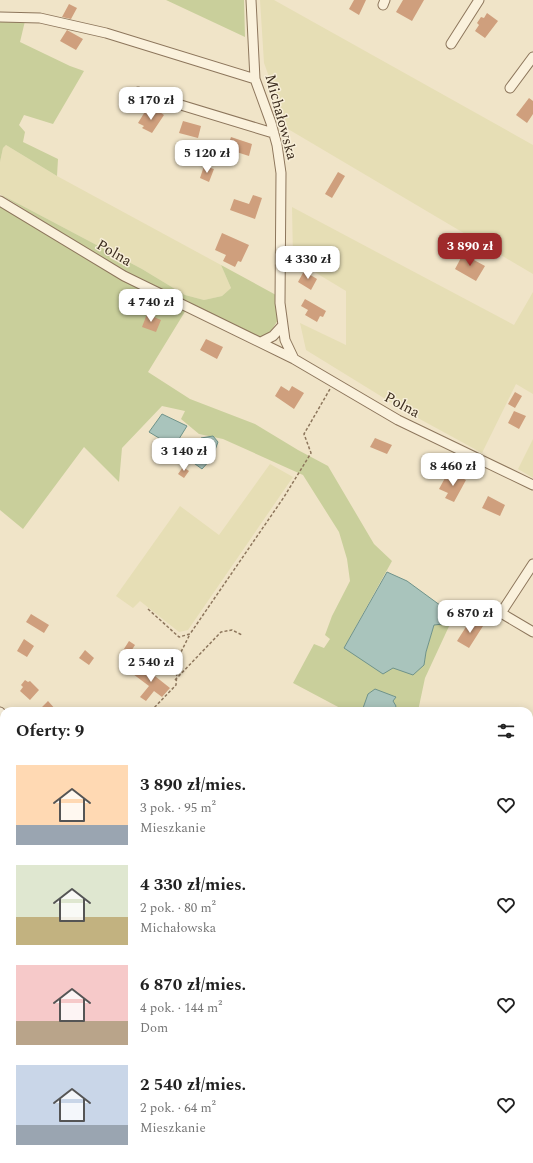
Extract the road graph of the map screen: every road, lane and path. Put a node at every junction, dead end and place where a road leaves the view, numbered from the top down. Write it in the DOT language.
graph roads {
  1 [pos="251,0"];
  2 [pos="478,0"];
  3 [pos="0,17"];
  4 [pos="450,44"];
  5 [pos="533,57"];
  6 [pos="255,79"];
  7 [pos="510,88"];
  8 [pos="138,92"];
  9 [pos="273,132"];
  10 [pos="0,200"];
  11 [pos="283,325"];
  12 [pos="261,342"];
  13 [pos="294,359"];
  14 [pos="334,383"];
  15 [pos="533,485"];
  16 [pos="533,564"];
  17 [pos="148,609"];
  18 [pos="533,632"];
  19 [pos="190,634"];
  20 [pos="242,635"];
  21 [pos="175,680"];
  22 [pos="155,707"];
  1 -- 6 [label="street, Michałowska"];
  2 -- 4 [label="street"];
  3 -- 6 [label="street"];
  5 -- 7 [label="street"];
  6 -- 9 [label="street, Michałowska"];
  8 -- 9 [label="street"];
  9 -- 11 [label="street, Michałowska"];
  10 -- 12 [label="street, Polna"];
  11 -- 12 [label="street"];
  11 -- 13 [label="street, Michałowska"];
  12 -- 13 [label="street, Polna"];
  13 -- 14 [label="street, Polna"];
  14 -- 15 [label="street, Polna"];
  14 -- 19 [label="path"];
  16 -- 18 [label="street"];
  17 -- 19 [label="path"];
  19 -- 21 [label="path"];
  20 -- 21 [label="path"];
  21 -- 22 [label="path"];
}
